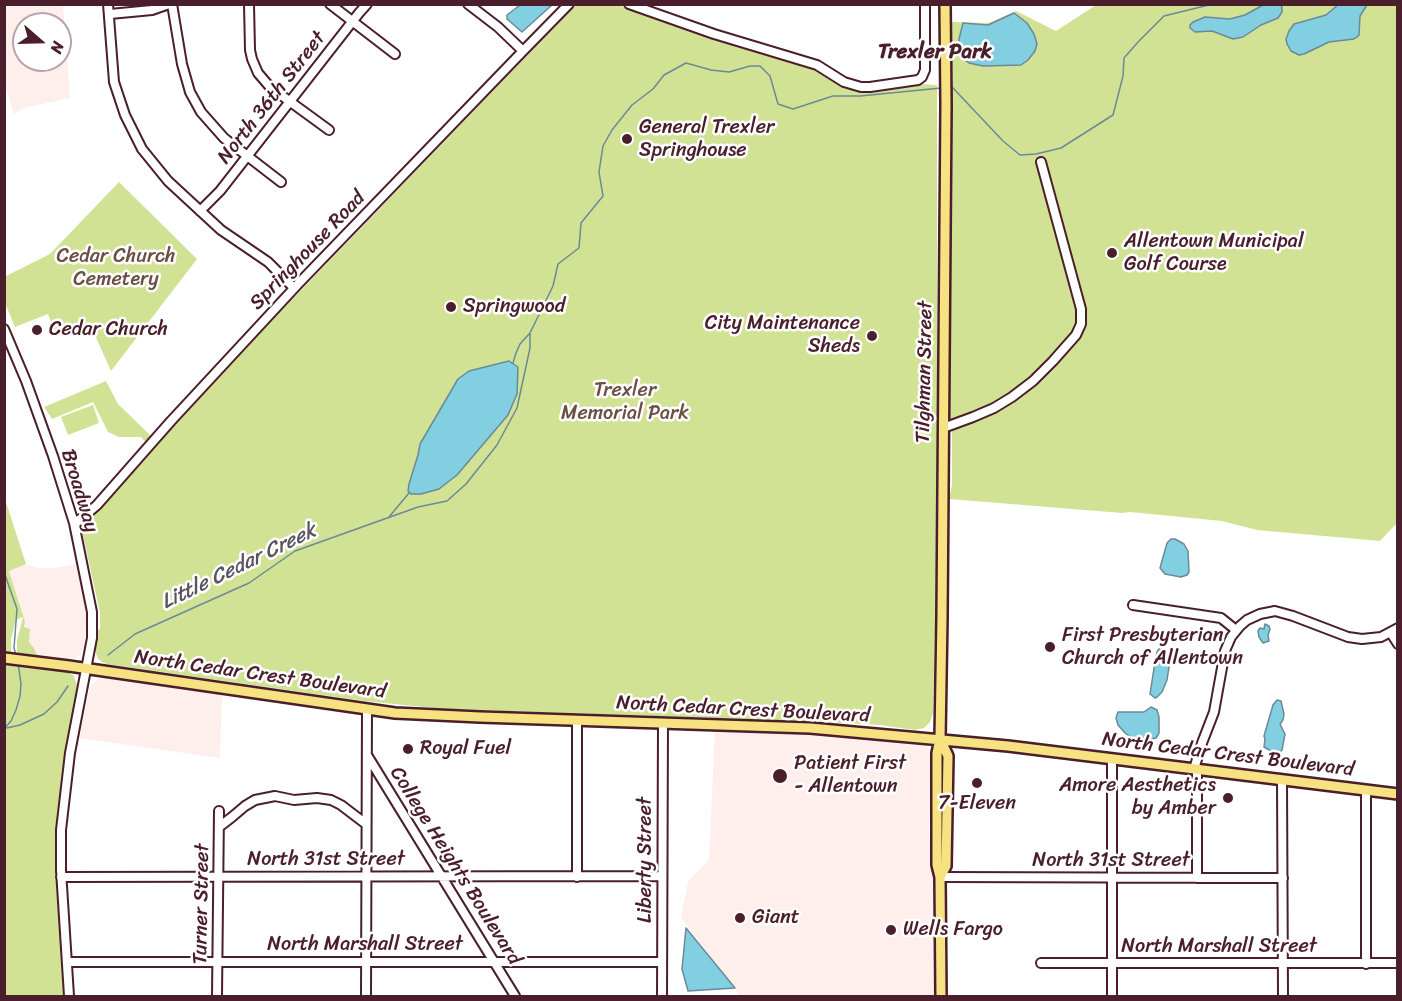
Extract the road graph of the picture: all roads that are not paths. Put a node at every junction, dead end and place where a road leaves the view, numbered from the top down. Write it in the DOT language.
graph roads {
  1 [pos="108,4"];
  2 [pos="171,4"];
  3 [pos="249,4"];
  4 [pos="330,4"];
  5 [pos="367,4"];
  6 [pos="468,4"];
  7 [pos="570,4"];
  8 [pos="629,4"];
  9 [pos="925,4"];
  10 [pos="945,4"];
  11 [pos="110,14"];
  12 [pos="352,22"];
  13 [pos="523,51"];
  14 [pos="395,54"];
  15 [pos="290,102"];
  16 [pos="328,130"];
  17 [pos="248,156"];
  18 [pos="1041,162"];
  19 [pos="281,182"];
  20 [pos="200,211"];
  21 [pos="294,288"];
  22 [pos="4,329"];
  23 [pos="943,428"];
  24 [pos="74,523"];
  25 [pos="1133,605"];
  26 [pos="1236,630"];
  27 [pos="1394,631"];
  28 [pos="1398,645"];
  29 [pos="4,658"];
  30 [pos="86,668"];
  31 [pos="367,709"];
  32 [pos="577,720"];
  33 [pos="663,724"];
  34 [pos="940,739"];
  35 [pos="366,753"];
  36 [pos="1112,759"];
  37 [pos="1195,770"];
  38 [pos="379,774"];
  39 [pos="1282,780"];
  40 [pos="1366,790"];
  41 [pos="366,791"];
  42 [pos="1398,794"];
  43 [pos="219,811"];
  44 [pos="366,824"];
  45 [pos="219,827"];
  46 [pos="662,876"];
  47 [pos="218,877"];
  48 [pos="366,877"];
  49 [pos="442,877"];
  50 [pos="577,877"];
  51 [pos="940,877"];
  52 [pos="62,878"];
  53 [pos="1113,878"];
  54 [pos="1197,878"];
  55 [pos="1283,878"];
  56 [pos="217,961"];
  57 [pos="67,962"];
  58 [pos="366,962"];
  59 [pos="494,962"];
  60 [pos="662,962"];
  61 [pos="1041,963"];
  62 [pos="1112,963"];
  63 [pos="1283,963"];
  64 [pos="1398,963"];
  65 [pos="1366,964"];
  66 [pos="69,996"];
  67 [pos="217,996"];
  68 [pos="366,996"];
  69 [pos="515,996"];
  70 [pos="662,996"];
  71 [pos="941,996"];
  72 [pos="1112,996"];
  73 [pos="1283,996"];
  1 -- 11 [label="street"];
  2 -- 11 [label="street"];
  2 -- 17 [label="street"];
  3 -- 15 [label="street"];
  4 -- 12 [label="street"];
  5 -- 12 [label="street, North 36th Street"];
  6 -- 13 [label="street"];
  7 -- 13 [label="street, Springhouse Road"];
  8 -- 9 [label="street"];
  10 -- 23 [label="main road, Tilghman Street"];
  11 -- 20 [label="street"];
  12 -- 14 [label="street"];
  12 -- 15 [label="street, North 36th Street"];
  13 -- 21 [label="street, Springhouse Road"];
  15 -- 16 [label="street"];
  15 -- 17 [label="street, North 36th Street"];
  17 -- 19 [label="street"];
  17 -- 20 [label="street, North 36th Street"];
  18 -- 23 [label="street"];
  20 -- 21 [label="street"];
  21 -- 24 [label="street, Springhouse Road"];
  22 -- 24 [label="street, Broadway"];
  23 -- 34 [label="main road, Tilghman Street"];
  24 -- 30 [label="street, Broadway"];
  25 -- 26 [label="street"];
  26 -- 27 [label="street"];
  26 -- 37 [label="street"];
  27 -- 28 [label="street"];
  29 -- 30 [label="main road, North Cedar Crest Boulevard"];
  30 -- 31 [label="main road, North Cedar Crest Boulevard"];
  30 -- 52 [label="street, Broadway"];
  31 -- 32 [label="main road, North Cedar Crest Boulevard"];
  31 -- 35 [label="street"];
  32 -- 33 [label="main road, North Cedar Crest Boulevard"];
  32 -- 50 [label="street"];
  33 -- 34 [label="main road, North Cedar Crest Boulevard"];
  33 -- 46 [label="street, Liberty Street"];
  34 -- 36 [label="main road, North Cedar Crest Boulevard"];
  34 -- 51 [label="main road, Tilghman Street"];
  35 -- 38 [label="street, College Heights Boulevard"];
  35 -- 41 [label="street"];
  36 -- 37 [label="main road, North Cedar Crest Boulevard"];
  36 -- 53 [label="street"];
  37 -- 39 [label="main road, North Cedar Crest Boulevard"];
  37 -- 54 [label="street"];
  38 -- 41 [label="street"];
  38 -- 49 [label="street, College Heights Boulevard"];
  39 -- 40 [label="main road, North Cedar Crest Boulevard"];
  39 -- 55 [label="street"];
  40 -- 42 [label="main road, North Cedar Crest Boulevard"];
  40 -- 65 [label="street"];
  41 -- 44 [label="street"];
  43 -- 45 [label="street, Turner Street"];
  44 -- 45 [label="street"];
  44 -- 48 [label="street"];
  45 -- 47 [label="street, Turner Street"];
  46 -- 50 [label="street, North 31st Street"];
  46 -- 60 [label="street, Liberty Street"];
  47 -- 48 [label="street, North 31st Street"];
  47 -- 52 [label="street, North 31st Street"];
  47 -- 56 [label="street, Turner Street"];
  48 -- 49 [label="street, North 31st Street"];
  48 -- 58 [label="street"];
  49 -- 50 [label="street, North 31st Street"];
  49 -- 59 [label="street, College Heights Boulevard"];
  51 -- 53 [label="street, North 31st Street"];
  51 -- 71 [label="main road, Tilghman Street"];
  52 -- 57 [label="street, Broadway"];
  53 -- 54 [label="street, North 31st Street"];
  53 -- 62 [label="street"];
  54 -- 55 [label="street, North 31st Street"];
  55 -- 63 [label="street"];
  56 -- 57 [label="street, North Marshall Street"];
  56 -- 58 [label="street, North Marshall Street"];
  56 -- 67 [label="street, Turner Street"];
  57 -- 66 [label="street, Broadway"];
  58 -- 59 [label="street, North Marshall Street"];
  58 -- 68 [label="street"];
  59 -- 60 [label="street, North Marshall Street"];
  59 -- 69 [label="street, College Heights Boulevard"];
  60 -- 70 [label="street, Liberty Street"];
  61 -- 62 [label="street, North Marshall Street"];
  62 -- 63 [label="street, North Marshall Street"];
  62 -- 72 [label="street"];
  63 -- 65 [label="street, North Marshall Street"];
  63 -- 73 [label="street"];
  64 -- 65 [label="street, North Marshall Street"];
}
